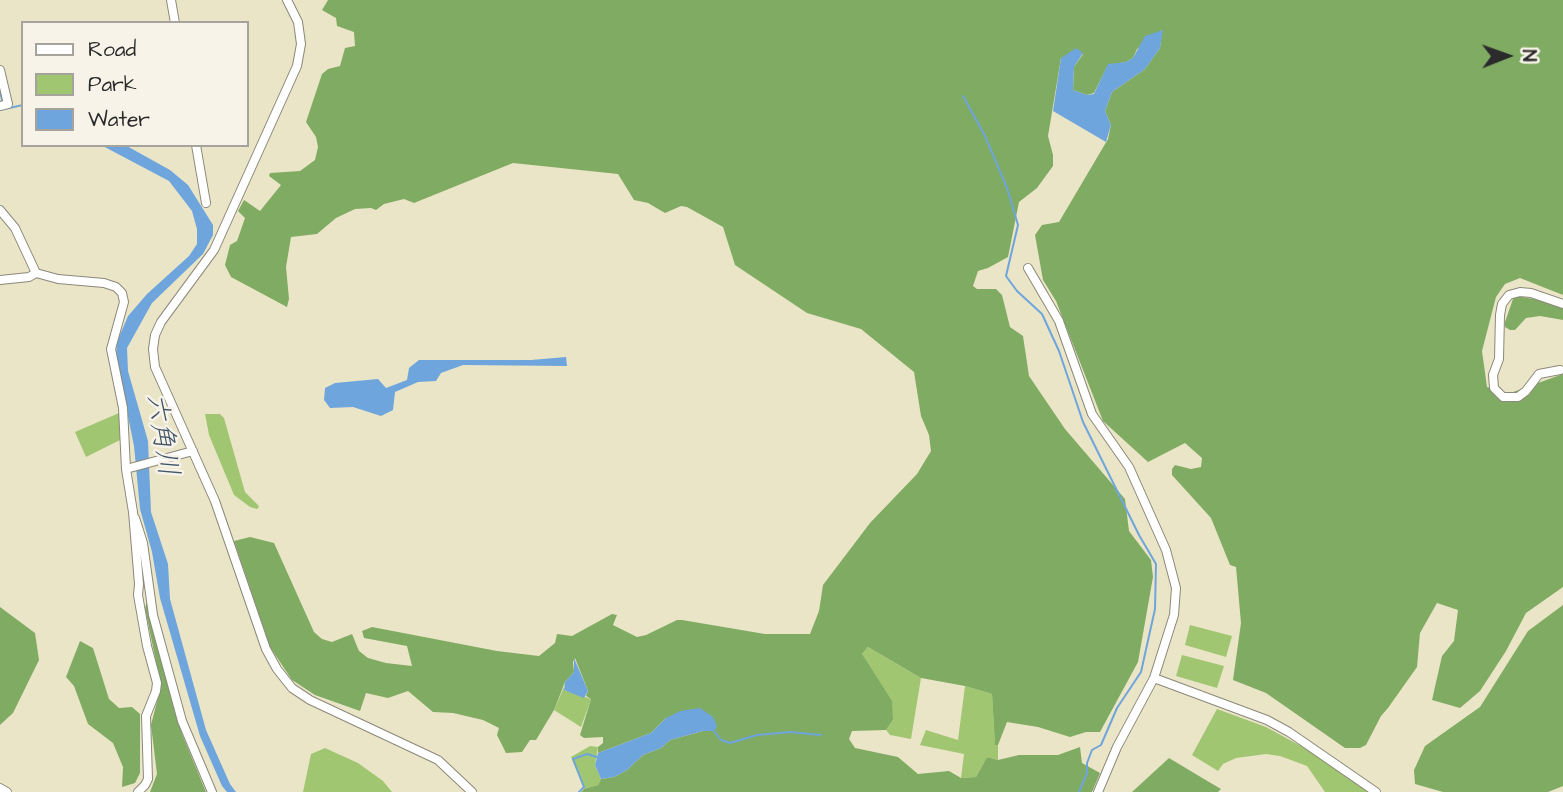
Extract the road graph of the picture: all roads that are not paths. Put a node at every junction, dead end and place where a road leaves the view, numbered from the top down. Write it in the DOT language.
graph roads {
  1 [pos="171,0"];
  2 [pos="287,0"];
  3 [pos="175,21"];
  4 [pos="0,70"];
  5 [pos="2,105"];
  6 [pos="196,147"];
  7 [pos="206,203"];
  8 [pos="0,210"];
  9 [pos="1028,268"];
  10 [pos="36,273"];
  11 [pos="0,280"];
  12 [pos="1563,304"];
  13 [pos="1560,370"];
  14 [pos="193,451"];
  15 [pos="129,468"];
  16 [pos="132,512"];
  17 [pos="1154,678"];
  18 [pos="0,788"];
  19 [pos="7,792"];
  20 [pos="138,792"];
  21 [pos="212,792"];
  22 [pos="472,792"];
  23 [pos="1098,792"];
  24 [pos="1376,792"];
  1 -- 3 [label="street"];
  2 -- 14 [label="street"];
  4 -- 5 [label="street"];
  6 -- 7 [label="street"];
  8 -- 10 [label="street"];
  9 -- 17 [label="street"];
  10 -- 11 [label="street"];
  10 -- 15 [label="street"];
  12 -- 13 [label="street"];
  14 -- 15 [label="street"];
  14 -- 22 [label="street"];
  15 -- 16 [label="street"];
  16 -- 20 [label="street"];
  16 -- 21 [label="street"];
  17 -- 23 [label="street"];
  17 -- 24 [label="street"];
  18 -- 19 [label="street"];
}
